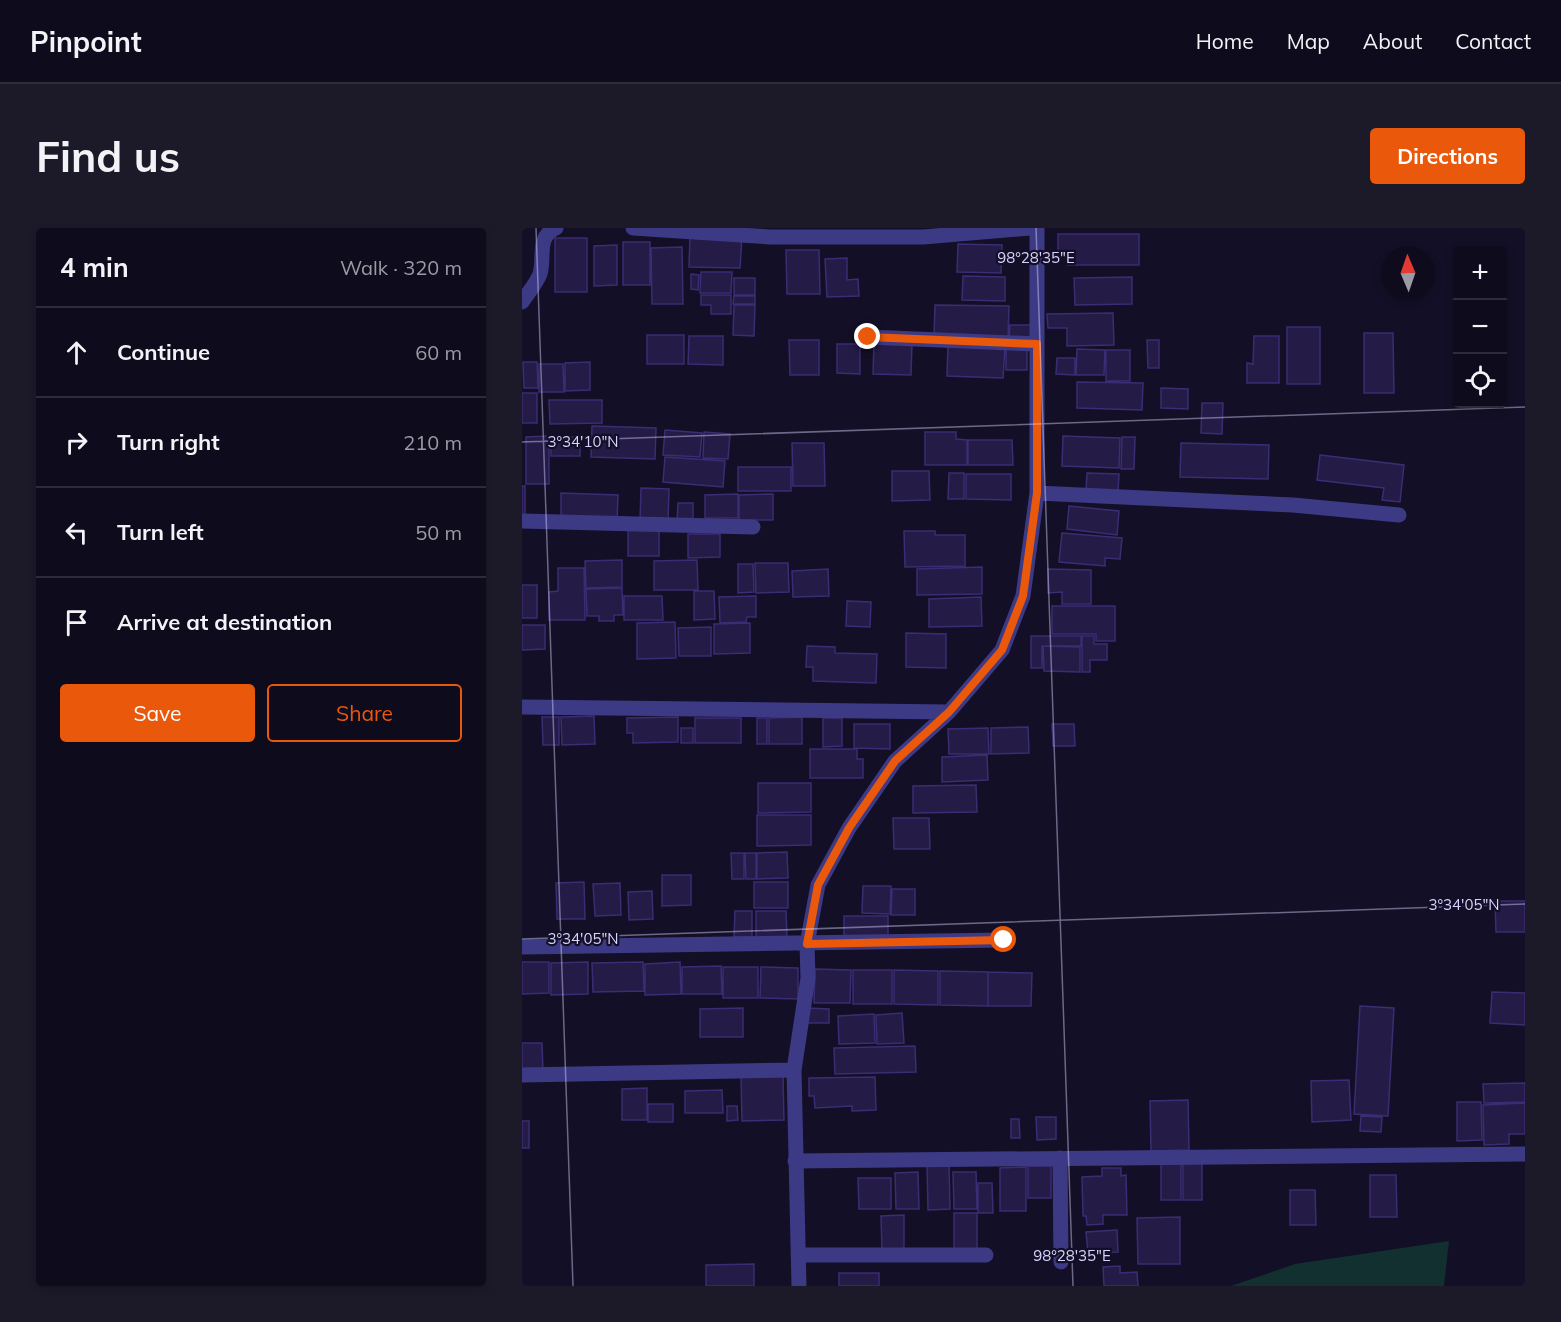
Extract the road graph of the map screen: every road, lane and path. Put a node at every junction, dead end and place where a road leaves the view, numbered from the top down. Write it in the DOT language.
graph roads {
  1 [pos="556,228"];
  2 [pos="633,228"];
  3 [pos="1030,228"];
  4 [pos="1037,228"];
  5 [pos="522,302"];
  6 [pos="868,337"];
  7 [pos="1037,344"];
  8 [pos="1037,493"];
  9 [pos="1399,515"];
  10 [pos="522,521"];
  11 [pos="753,527"];
  12 [pos="522,707"];
  13 [pos="949,712"];
  14 [pos="1004,940"];
  15 [pos="807,944"];
  16 [pos="522,947"];
  17 [pos="794,1070"];
  18 [pos="522,1075"];
  19 [pos="1525,1154"];
  20 [pos="1060,1158"];
  21 [pos="795,1161"];
  22 [pos="798,1255"];
  23 [pos="986,1256"];
  24 [pos="1061,1262"];
  25 [pos="799,1286"];
  1 -- 5 [label="street"];
  2 -- 3 [label="street"];
  4 -- 7 [label="street"];
  6 -- 7 [label="street"];
  7 -- 8 [label="street"];
  8 -- 9 [label="street"];
  8 -- 13 [label="street"];
  10 -- 11 [label="street"];
  12 -- 13 [label="street"];
  13 -- 15 [label="street"];
  14 -- 15 [label="street"];
  15 -- 16 [label="street"];
  15 -- 17 [label="street"];
  17 -- 18 [label="street"];
  17 -- 21 [label="street"];
  19 -- 20 [label="street"];
  20 -- 21 [label="street"];
  20 -- 24 [label="street"];
  21 -- 22 [label="street"];
  22 -- 23 [label="street"];
  22 -- 25 [label="street"];
}
